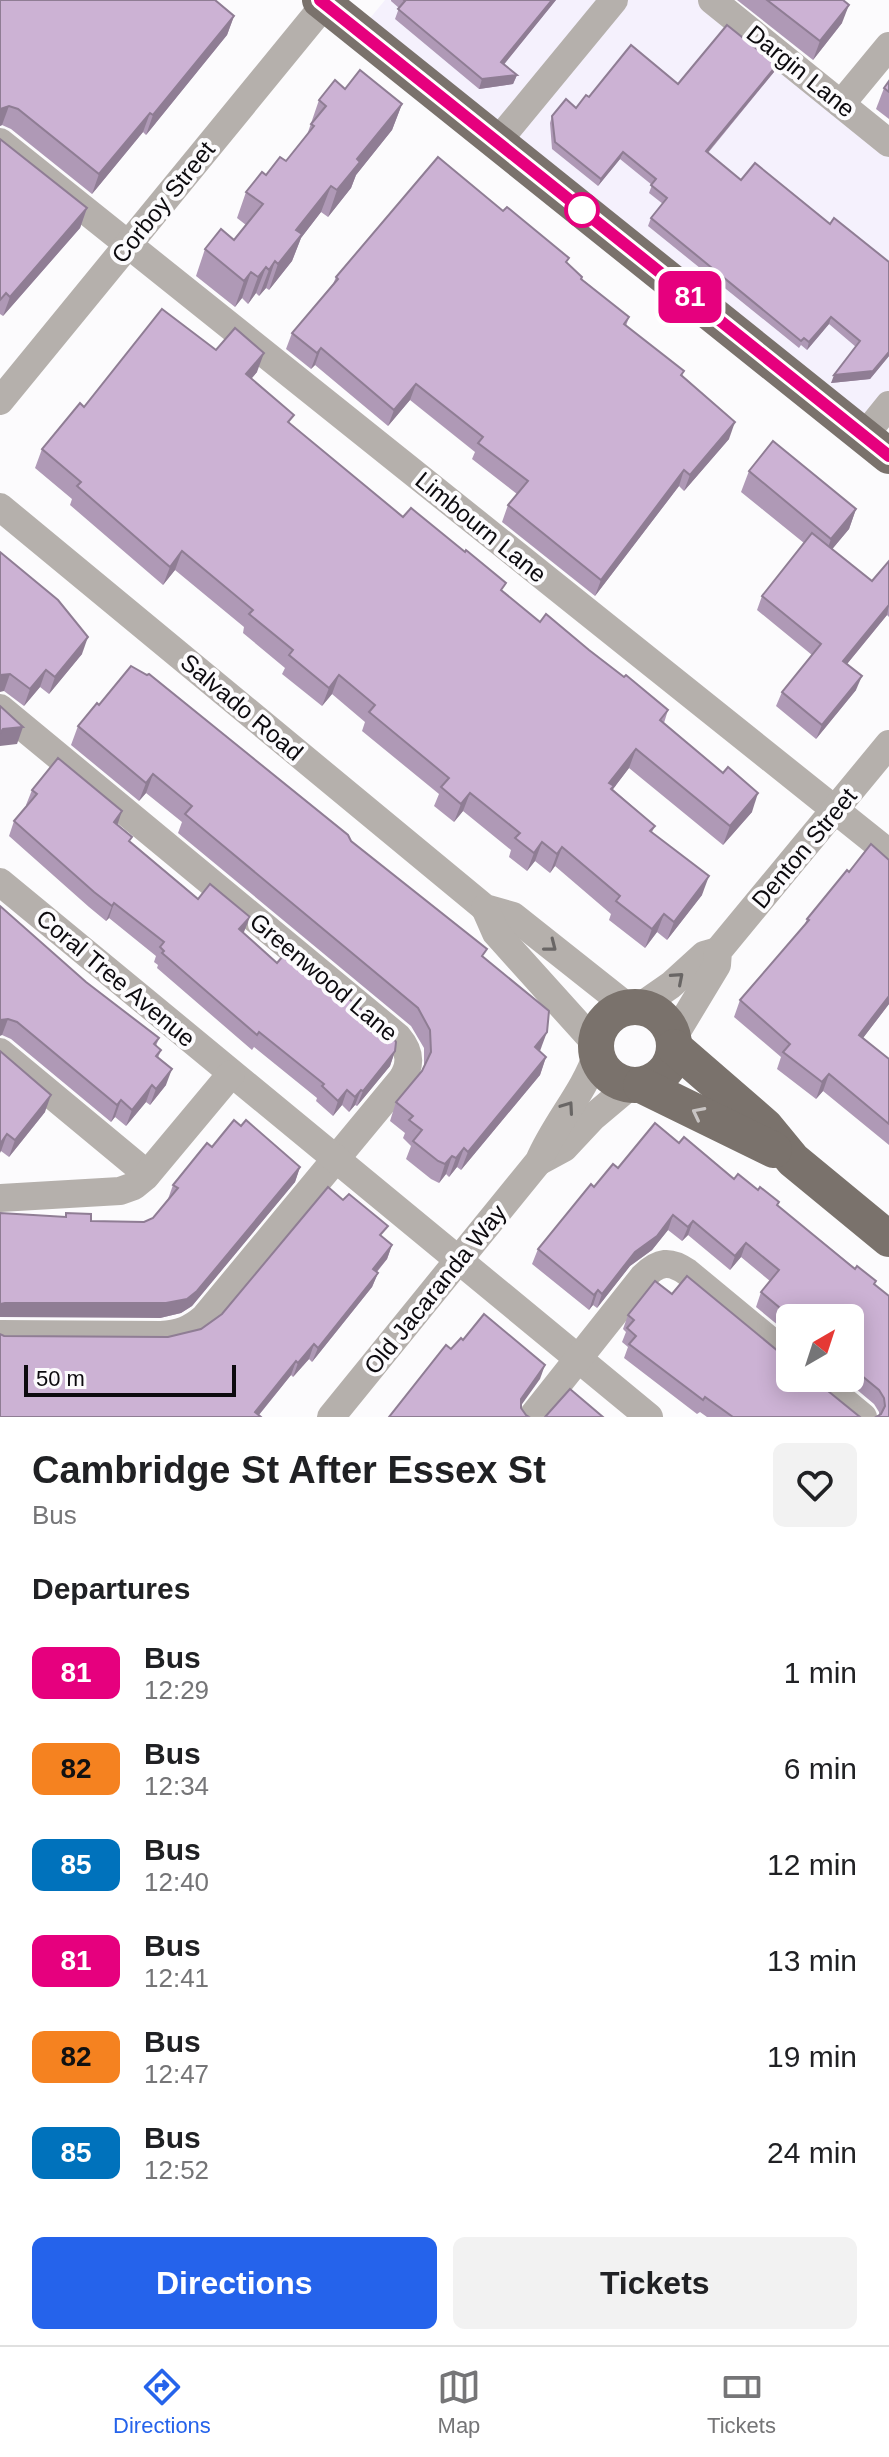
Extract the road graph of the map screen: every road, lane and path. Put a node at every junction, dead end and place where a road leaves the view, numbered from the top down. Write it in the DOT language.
graph roads {
  1 [pos="614,0"];
  2 [pos="712,0"];
  3 [pos="323,2"];
  4 [pos="889,46"];
  5 [pos="841,104"];
  6 [pos="0,142"];
  7 [pos="497,142"];
  8 [pos="889,143"];
  9 [pos="128,245"];
  10 [pos="0,401"];
  11 [pos="889,405"];
  12 [pos="876,446"];
  13 [pos="0,507"];
  14 [pos="0,708"];
  15 [pos="889,744"];
  16 [pos="835,810"];
  17 [pos="889,853"];
  18 [pos="0,882"];
  19 [pos="485,908"];
  20 [pos="718,951"];
  21 [pos="633,1008"];
  22 [pos="674,1043"];
  23 [pos="596,1049"];
  24 [pos="0,1052"];
  25 [pos="231,1074"];
  26 [pos="636,1085"];
  27 [pos="335,1160"];
  28 [pos="793,1160"];
  29 [pos="539,1161"];
  30 [pos="147,1174"];
  31 [pos="0,1198"];
  32 [pos="889,1239"];
  33 [pos="457,1261"];
  34 [pos="0,1334"];
  35 [pos="776,1346"];
  36 [pos="578,1360"];
  37 [pos="833,1392"];
  38 [pos="331,1417"];
  39 [pos="532,1417"];
  40 [pos="649,1417"];
  41 [pos="863,1417"];
  1 -- 7 [label="street"];
  2 -- 5 [label="street, Dargin Lane"];
  3 -- 7 [label="main road"];
  3 -- 9 [label="street, Corboy Street"];
  4 -- 5 [label="street"];
  5 -- 8 [label="street, Dargin Lane"];
  6 -- 9 [label="street, Limbourn Lane"];
  7 -- 12 [label="main road"];
  9 -- 10 [label="street, Corboy Street"];
  9 -- 16 [label="street, Limbourn Lane"];
  11 -- 12 [label="street"];
  13 -- 19 [label="street, Salvado Road"];
  14 -- 27 [label="street, Greenwood Lane"];
  15 -- 16 [label="street, Denton Street"];
  16 -- 17 [label="street, Limbourn Lane"];
  16 -- 20 [label="street, Denton Street"];
  18 -- 25 [label="street, Coral Tree Avenue"];
  19 -- 21 [label="street, Salvado Road, one-way"];
  19 -- 23 [label="street, Salvado Road"];
  21 -- 20 [label="street, Denton Street, one-way"];
  20 -- 22 [label="street, Denton Street"];
  21 -- 22 [label="main road"];
  21 -- 23 [label="main road"];
  22 -- 26 [label="main road"];
  22 -- 28 [label="main road"];
  23 -- 26 [label="main road"];
  29 -- 23 [label="street, Old Jacaranda Way, one-way"];
  24 -- 30 [label="street"];
  25 -- 27 [label="street, Coral Tree Avenue"];
  25 -- 30 [label="street"];
  28 -- 26 [label="main road, one-way"];
  26 -- 29 [label="street, Old Jacaranda Way"];
  27 -- 33 [label="street, Coral Tree Avenue"];
  27 -- 34 [label="street, Greenwood Lane"];
  28 -- 32 [label="main road"];
  29 -- 33 [label="street, Old Jacaranda Way"];
  30 -- 31 [label="street"];
  33 -- 36 [label="street, Coral Tree Avenue"];
  33 -- 38 [label="street, Old Jacaranda Way"];
  35 -- 36 [label="street"];
  36 -- 39 [label="street"];
  36 -- 40 [label="street, Coral Tree Avenue"];
  37 -- 41 [label="street"];
}
